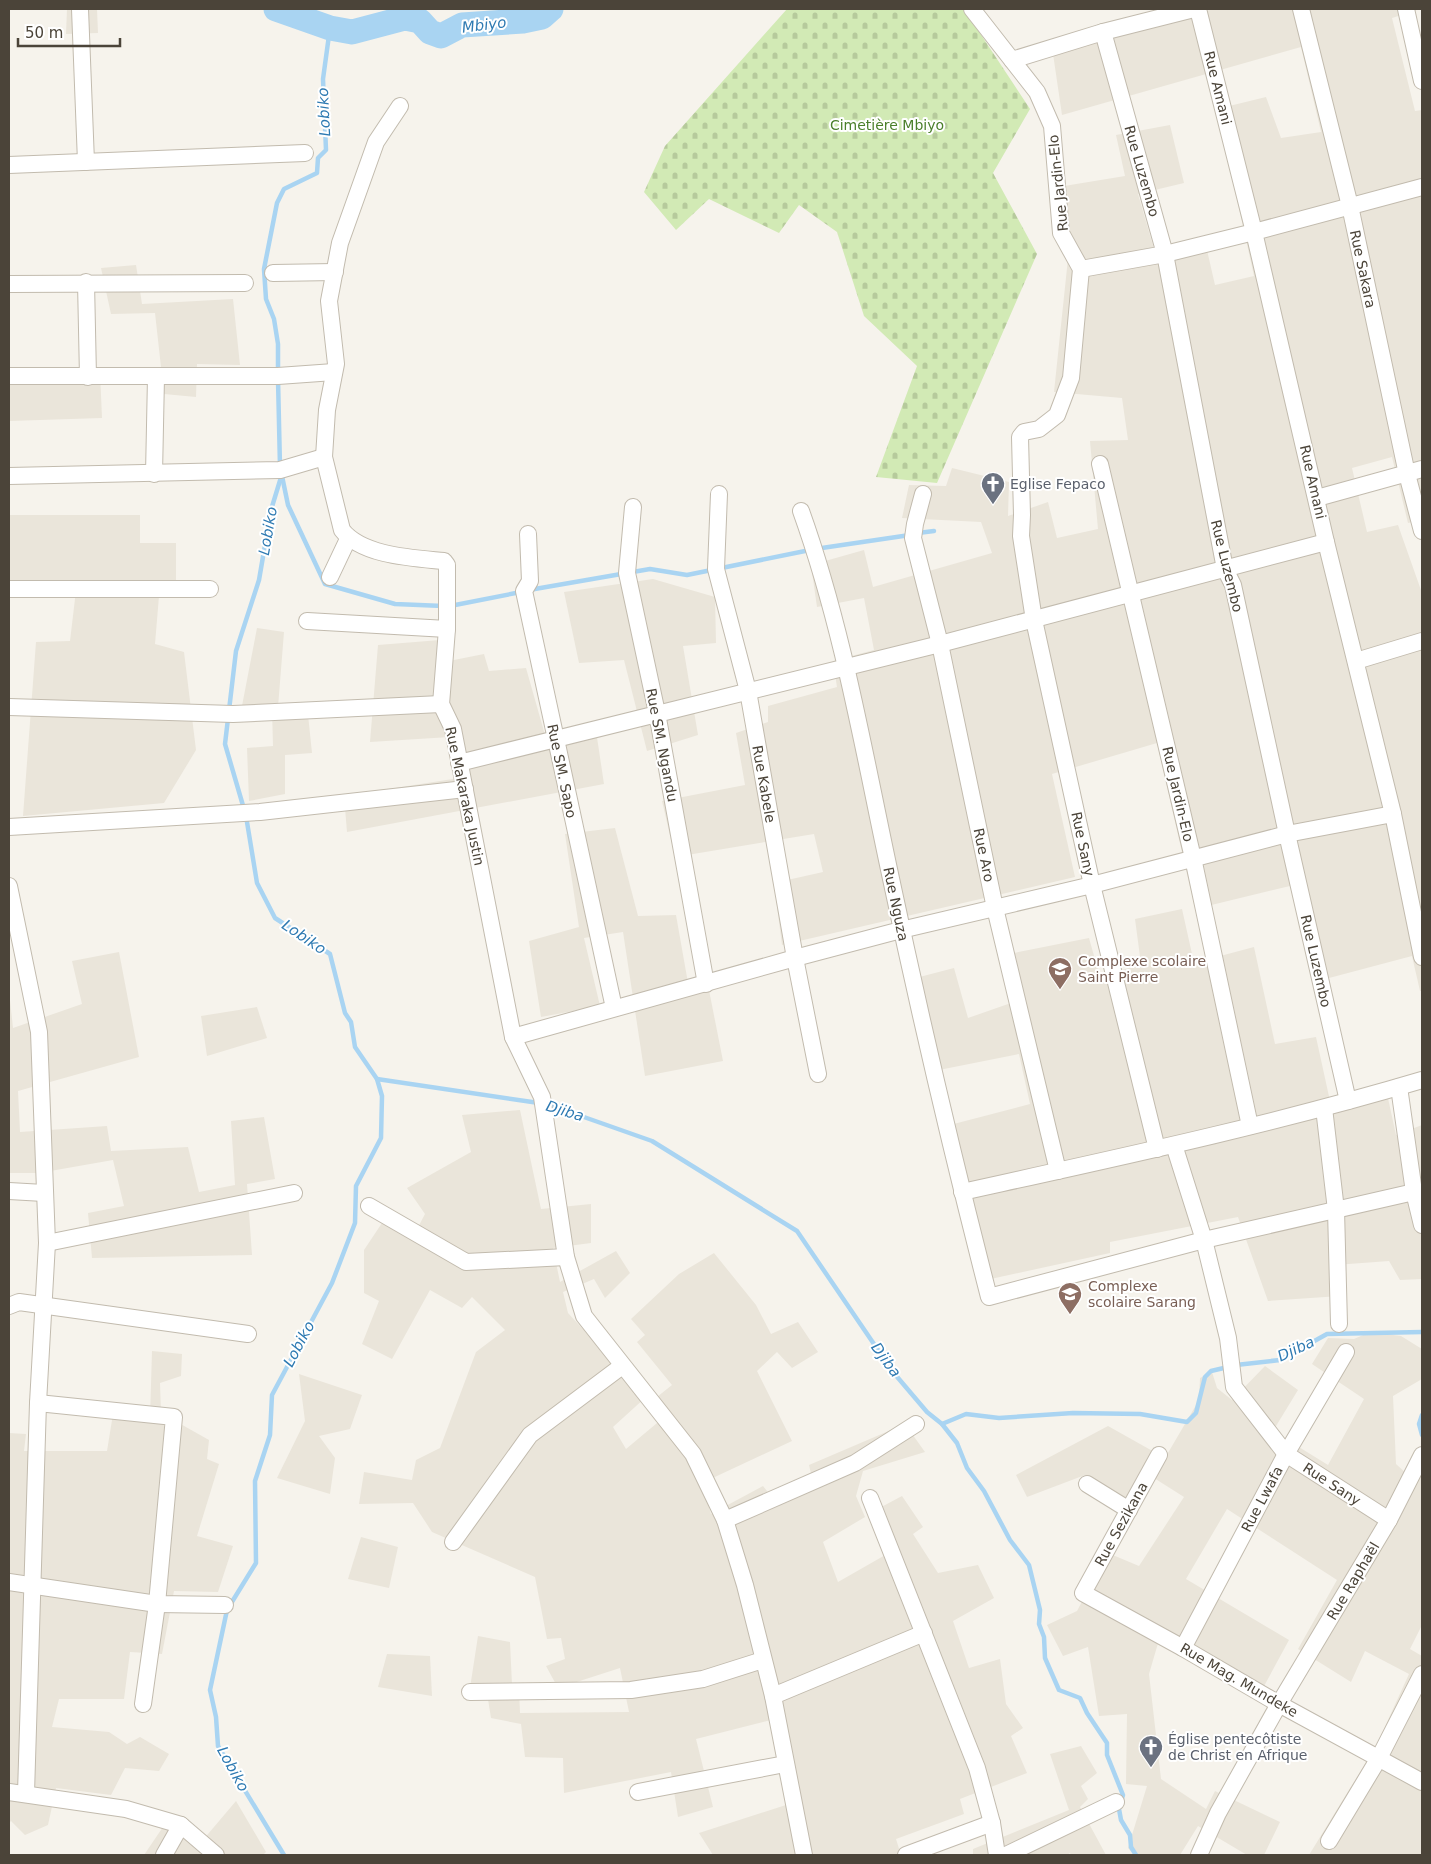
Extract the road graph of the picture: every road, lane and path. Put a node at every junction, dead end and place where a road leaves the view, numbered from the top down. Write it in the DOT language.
graph roads {
  1 [pos="80,9"];
  2 [pos="972,9"];
  3 [pos="1194,9"];
  4 [pos="1198,9"];
  5 [pos="1300,9"];
  6 [pos="1406,9"];
  7 [pos="1103,32"];
  8 [pos="1012,60"];
  9 [pos="1422,81"];
  10 [pos="400,106"];
  11 [pos="305,153"];
  12 [pos="86,162"];
  13 [pos="9,166"];
  14 [pos="1422,187"];
  15 [pos="1350,206"];
  16 [pos="1254,232"];
  17 [pos="1165,254"];
  18 [pos="1081,269"];
  19 [pos="274,272"];
  20 [pos="334,272"];
  21 [pos="86,282"];
  22 [pos="245,282"];
  23 [pos="9,284"];
  24 [pos="334,372"];
  25 [pos="9,376"];
  26 [pos="88,377"];
  27 [pos="156,377"];
  28 [pos="324,457"];
  29 [pos="1100,464"];
  30 [pos="1414,471"];
  31 [pos="154,474"];
  32 [pos="9,476"];
  33 [pos="719,494"];
  34 [pos="923,494"];
  35 [pos="1317,498"];
  36 [pos="633,507"];
  37 [pos="801,512"];
  38 [pos="1422,531"];
  39 [pos="528,534"];
  40 [pos="348,539"];
  41 [pos="1326,542"];
  42 [pos="1225,569"];
  43 [pos="330,577"];
  44 [pos="9,589"];
  45 [pos="210,589"];
  46 [pos="1130,595"];
  47 [pos="1034,620"];
  48 [pos="307,621"];
  49 [pos="447,629"];
  50 [pos="1422,641"];
  51 [pos="940,644"];
  52 [pos="1356,660"];
  53 [pos="846,666"];
  54 [pos="748,691"];
  55 [pos="440,704"];
  56 [pos="9,707"];
  57 [pos="657,713"];
  58 [pos="555,739"];
  59 [pos="459,763"];
  60 [pos="465,789"];
  61 [pos="1393,814"];
  62 [pos="9,827"];
  63 [pos="1286,834"];
  64 [pos="1194,858"];
  65 [pos="1092,885"];
  66 [pos="9,886"];
  67 [pos="995,908"];
  68 [pos="902,930"];
  69 [pos="1422,957"];
  70 [pos="795,958"];
  71 [pos="706,984"];
  72 [pos="614,1008"];
  73 [pos="513,1037"];
  74 [pos="818,1074"];
  75 [pos="1422,1080"];
  76 [pos="1399,1087"];
  77 [pos="1348,1101"];
  78 [pos="1324,1108"];
  79 [pos="1250,1126"];
  80 [pos="1174,1145"];
  81 [pos="1157,1149"];
  82 [pos="1058,1171"];
  83 [pos="9,1191"];
  84 [pos="962,1192"];
  85 [pos="1414,1192"];
  86 [pos="44,1193"];
  87 [pos="294,1193"];
  88 [pos="369,1206"];
  89 [pos="1336,1210"];
  90 [pos="1422,1225"];
  91 [pos="1204,1240"];
  92 [pos="47,1243"];
  93 [pos="566,1257"];
  94 [pos="43,1305"];
  95 [pos="9,1306"];
  96 [pos="1339,1324"];
  97 [pos="248,1334"];
  98 [pos="1346,1352"];
  99 [pos="622,1366"];
  100 [pos="38,1403"];
  101 [pos="916,1424"];
  102 [pos="1286,1454"];
  103 [pos="1159,1455"];
  104 [pos="1422,1455"];
  105 [pos="1087,1484"];
  106 [pos="870,1498"];
  107 [pos="1128,1510"];
  108 [pos="726,1520"];
  109 [pos="1389,1520"];
  110 [pos="453,1542"];
  111 [pos="9,1582"];
  112 [pos="32,1585"];
  113 [pos="1083,1593"];
  114 [pos="157,1604"];
  115 [pos="225,1605"];
  116 [pos="924,1633"];
  117 [pos="1183,1648"];
  118 [pos="763,1660"];
  119 [pos="1422,1674"];
  120 [pos="470,1692"];
  121 [pos="773,1696"];
  122 [pos="143,1704"];
  123 [pos="1279,1704"];
  124 [pos="1379,1758"];
  125 [pos="786,1764"];
  126 [pos="1422,1782"];
  127 [pos="9,1792"];
  128 [pos="638,1792"];
  129 [pos="26,1793"];
  130 [pos="1116,1802"];
  131 [pos="992,1823"];
  132 [pos="181,1825"];
  133 [pos="1329,1840"];
  134 [pos="164,1855"];
  135 [pos="216,1855"];
  136 [pos="804,1855"];
  137 [pos="906,1855"];
  138 [pos="997,1855"];
  139 [pos="1006,1855"];
  140 [pos="1198,1855"];
  1 -- 12 [label="street"];
  2 -- 8 [label="street, Rue Jardin-Elo"];
  3 -- 7 [label="street"];
  4 -- 16 [label="street, Rue Amani"];
  5 -- 15 [label="street, Rue Sakara"];
  6 -- 9 [label="street"];
  7 -- 8 [label="street"];
  7 -- 17 [label="street, Rue Luzembo"];
  8 -- 18 [label="street, Rue Jardin-Elo"];
  10 -- 20 [label="street"];
  11 -- 12 [label="street"];
  12 -- 13 [label="street"];
  14 -- 15 [label="street"];
  15 -- 16 [label="street"];
  15 -- 30 [label="street, Rue Sakara"];
  16 -- 17 [label="street"];
  16 -- 35 [label="street, Rue Amani"];
  17 -- 18 [label="street"];
  17 -- 42 [label="street, Rue Luzembo"];
  18 -- 47 [label="street, Rue Sany"];
  19 -- 20 [label="street"];
  20 -- 24 [label="street"];
  21 -- 22 [label="street"];
  21 -- 23 [label="street"];
  21 -- 26 [label="street"];
  24 -- 27 [label="street"];
  24 -- 28 [label="street"];
  25 -- 26 [label="street"];
  26 -- 27 [label="street"];
  27 -- 31 [label="street"];
  28 -- 31 [label="street"];
  28 -- 40 [label="street"];
  29 -- 46 [label="street, Rue Jardin-Elo"];
  30 -- 35 [label="street"];
  30 -- 38 [label="street, Rue Sakara"];
  31 -- 32 [label="street"];
  33 -- 54 [label="street, Rue Kabele"];
  34 -- 51 [label="street, Rue Aro"];
  35 -- 41 [label="street, Rue Amani"];
  36 -- 57 [label="street, Rue SM. Ngandu"];
  37 -- 53 [label="street, Rue Nguza"];
  39 -- 58 [label="street, Rue SM. Sapo"];
  40 -- 43 [label="street"];
  40 -- 49 [label="street"];
  41 -- 42 [label="street"];
  41 -- 52 [label="street, Rue Amani"];
  42 -- 46 [label="street"];
  42 -- 63 [label="street, Rue Luzembo"];
  44 -- 45 [label="street"];
  46 -- 47 [label="street"];
  46 -- 64 [label="street, Rue Jardin-Elo"];
  47 -- 51 [label="street"];
  47 -- 65 [label="street, Rue Sany"];
  48 -- 49 [label="street"];
  49 -- 55 [label="street"];
  50 -- 52 [label="street"];
  51 -- 53 [label="street"];
  51 -- 67 [label="street, Rue Aro"];
  52 -- 61 [label="street, Rue Amani"];
  53 -- 54 [label="street"];
  53 -- 68 [label="street, Rue Nguza"];
  54 -- 57 [label="street"];
  54 -- 70 [label="street, Rue Kabele"];
  55 -- 56 [label="street"];
  55 -- 59 [label="street, Rue Makaraka Justin"];
  57 -- 58 [label="street"];
  57 -- 71 [label="street, Rue SM. Ngandu"];
  58 -- 59 [label="street"];
  58 -- 72 [label="street, Rue SM. Sapo"];
  59 -- 60 [label="street, Rue Makaraka Justin"];
  60 -- 62 [label="street"];
  60 -- 73 [label="street, Rue Makaraka Justin"];
  61 -- 63 [label="street"];
  61 -- 69 [label="street, Rue Amani"];
  63 -- 64 [label="street"];
  63 -- 77 [label="street, Rue Luzembo"];
  64 -- 65 [label="street"];
  64 -- 79 [label="street, Rue Jardin-Elo"];
  65 -- 67 [label="street"];
  65 -- 81 [label="street, Rue Sany"];
  66 -- 86 [label="street"];
  67 -- 68 [label="street"];
  67 -- 82 [label="street, Rue Aro"];
  68 -- 70 [label="street"];
  68 -- 84 [label="street, Rue Nguza"];
  70 -- 71 [label="street"];
  70 -- 74 [label="street, Rue Kabele"];
  71 -- 72 [label="street"];
  72 -- 73 [label="street"];
  73 -- 93 [label="street, Rue Makaraka Justin"];
  75 -- 76 [label="street"];
  76 -- 77 [label="street"];
  76 -- 85 [label="street"];
  77 -- 78 [label="street"];
  78 -- 79 [label="street"];
  78 -- 89 [label="street"];
  79 -- 80 [label="street"];
  80 -- 81 [label="street"];
  80 -- 91 [label="street, Rue Sany"];
  81 -- 82 [label="street"];
  82 -- 84 [label="street"];
  83 -- 86 [label="street"];
  84 -- 91 [label="street, Rue Nguza"];
  85 -- 89 [label="street"];
  85 -- 90 [label="street"];
  86 -- 92 [label="street"];
  87 -- 92 [label="street"];
  88 -- 93 [label="street"];
  89 -- 91 [label="street"];
  89 -- 96 [label="street"];
  91 -- 102 [label="street, Rue Sany"];
  92 -- 94 [label="street"];
  93 -- 99 [label="street, Rue Makaraka Justin"];
  94 -- 95 [label="street"];
  94 -- 97 [label="street"];
  94 -- 100 [label="street"];
  98 -- 102 [label="street, Rue Lwafa"];
  99 -- 108 [label="street, Rue Makaraka Justin"];
  99 -- 110 [label="street"];
  100 -- 112 [label="street"];
  100 -- 114 [label="street"];
  101 -- 108 [label="street"];
  102 -- 109 [label="street, Rue Sany"];
  102 -- 117 [label="street, Rue Lwafa"];
  103 -- 107 [label="street, Rue Sezikana"];
  104 -- 109 [label="street, Rue Raphaël"];
  105 -- 107 [label="street"];
  106 -- 116 [label="street"];
  107 -- 113 [label="street, Rue Sezikana"];
  108 -- 118 [label="street, Rue Makaraka Justin"];
  109 -- 123 [label="street, Rue Raphaël"];
  111 -- 112 [label="street"];
  112 -- 114 [label="street"];
  112 -- 129 [label="street"];
  113 -- 117 [label="street, Rue Mag. Mundeke"];
  114 -- 115 [label="street"];
  114 -- 122 [label="street"];
  116 -- 121 [label="street"];
  116 -- 131 [label="street"];
  117 -- 123 [label="street, Rue Mag. Mundeke"];
  118 -- 120 [label="street"];
  118 -- 121 [label="street, Rue Makaraka Justin"];
  119 -- 124 [label="street"];
  121 -- 125 [label="street, Rue Makaraka Justin"];
  123 -- 124 [label="street, Rue Mag. Mundeke"];
  123 -- 140 [label="street, Rue Raphaël"];
  124 -- 126 [label="street, Rue Mag. Mundeke"];
  124 -- 133 [label="street"];
  125 -- 128 [label="street"];
  125 -- 136 [label="street, Rue Makaraka Justin"];
  127 -- 129 [label="street"];
  129 -- 132 [label="street"];
  130 -- 139 [label="street"];
  131 -- 137 [label="street"];
  131 -- 138 [label="street"];
  132 -- 134 [label="street"];
  132 -- 135 [label="street"];
}
